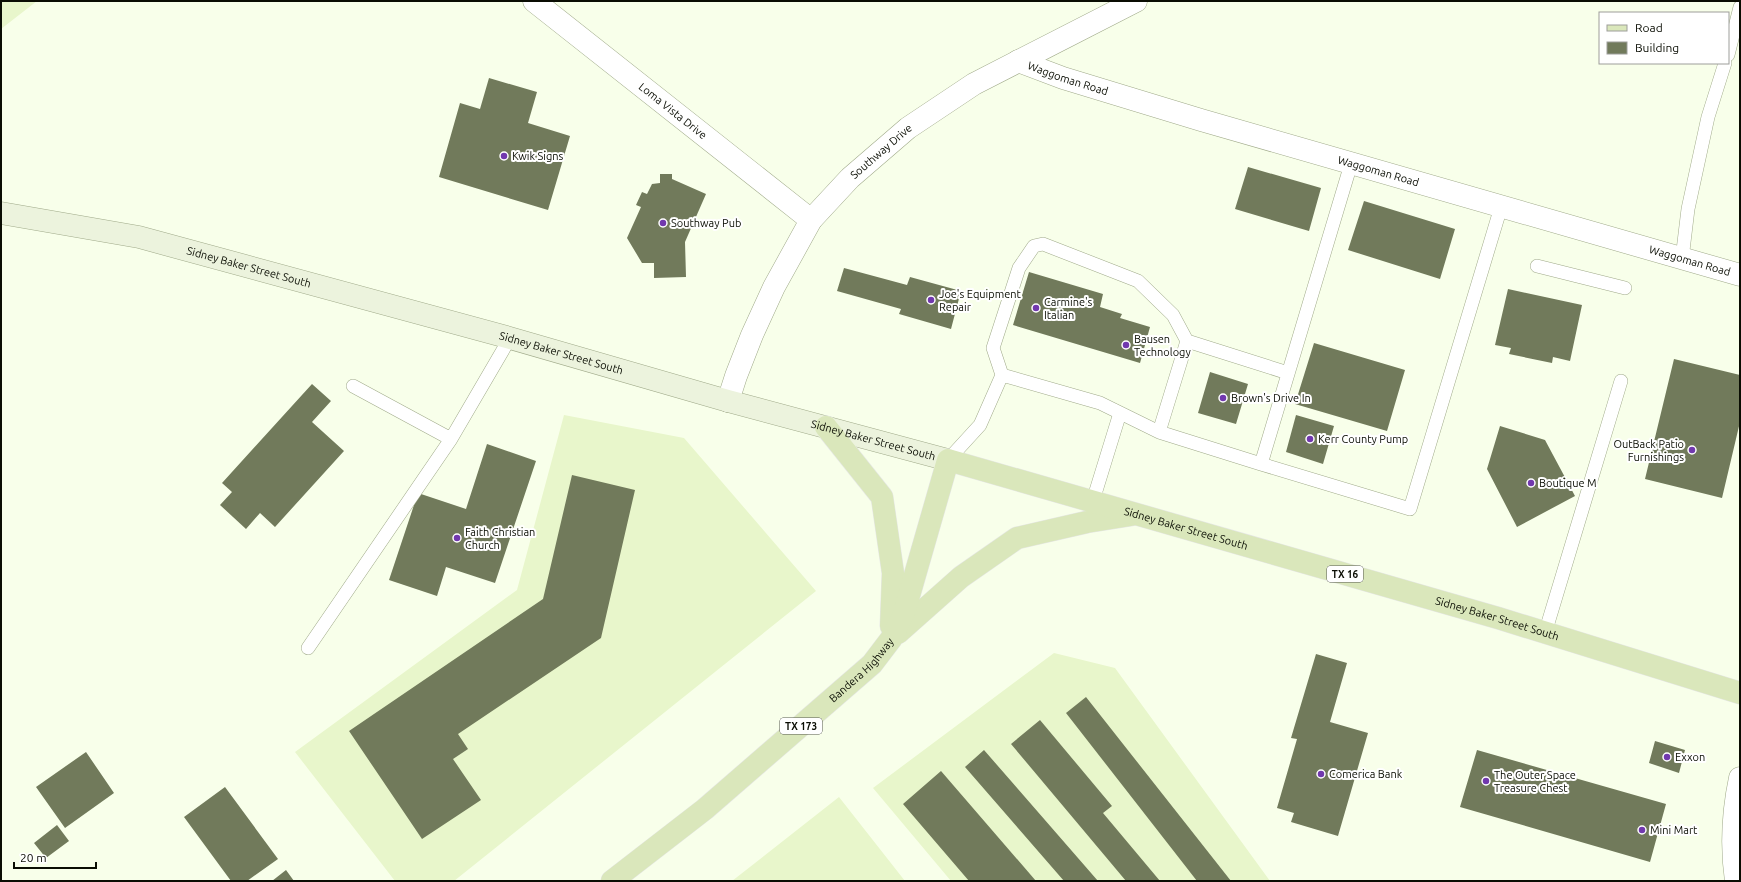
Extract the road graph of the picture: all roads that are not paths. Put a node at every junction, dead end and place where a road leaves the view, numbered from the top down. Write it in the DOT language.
graph roads {
  1 [pos="534,1"];
  2 [pos="1136,1"];
  3 [pos="1740,7"];
  4 [pos="1729,51"];
  5 [pos="1018,61"];
  6 [pos="1725,64"];
  7 [pos="1352,164"];
  8 [pos="1501,207"];
  9 [pos="1,213"];
  10 [pos="811,220"];
  11 [pos="1682,259"];
  12 [pos="1537,266"];
  13 [pos="1740,275"];
  14 [pos="1625,288"];
  15 [pos="510,338"];
  16 [pos="1187,341"];
  17 [pos="1288,373"];
  18 [pos="1002,375"];
  19 [pos="1621,382"];
  20 [pos="353,386"];
  21 [pos="728,401"];
  22 [pos="1120,413"];
  23 [pos="826,427"];
  24 [pos="1159,432"];
  25 [pos="451,439"];
  26 [pos="948,460"];
  27 [pos="1261,464"];
  28 [pos="1090,511"];
  29 [pos="1545,632"];
  30 [pos="891,639"];
  31 [pos="308,648"];
  32 [pos="1740,693"];
  33 [pos="1740,778"];
  34 [pos="612,881"];
  35 [pos="1736,881"];
  1 -- 10 [label="street, Loma Vista Drive"];
  2 -- 5 [label="street, Southway Drive"];
  3 -- 4 [label="lane"];
  5 -- 7 [label="street, Waggoman Road"];
  5 -- 10 [label="street, Southway Drive"];
  6 -- 11 [label="lane"];
  7 -- 8 [label="street, Waggoman Road"];
  7 -- 17 [label="lane"];
  8 -- 11 [label="street, Waggoman Road"];
  8 -- 27 [label="lane"];
  9 -- 15 [label="main road, Sidney Baker Street South"];
  10 -- 21 [label="street, Southway Drive"];
  11 -- 13 [label="street, Waggoman Road"];
  12 -- 14 [label="lane"];
  15 -- 21 [label="main road, Sidney Baker Street South"];
  15 -- 25 [label="lane"];
  16 -- 17 [label="lane"];
  16 -- 18 [label="lane"];
  16 -- 24 [label="lane"];
  17 -- 27 [label="lane"];
  18 -- 22 [label="lane"];
  18 -- 26 [label="lane"];
  19 -- 29 [label="lane"];
  20 -- 25 [label="lane"];
  21 -- 23 [label="main road, Sidney Baker Street South"];
  22 -- 24 [label="lane"];
  22 -- 28 [label="lane"];
  23 -- 26 [label="main road, Sidney Baker Street South"];
  23 -- 30 [label="main road"];
  24 -- 27 [label="lane"];
  25 -- 31 [label="lane"];
  26 -- 28 [label="main road, Sidney Baker Street South"];
  26 -- 30 [label="main road, Bandera Highway / TX 173"];
  28 -- 29 [label="main road, Sidney Baker Street South / TX 16"];
  28 -- 30 [label="main road"];
  29 -- 32 [label="main road, Sidney Baker Street South / TX 16"];
  30 -- 34 [label="main road, Bandera Highway / TX 173"];
  33 -- 35 [label="street"];
}
